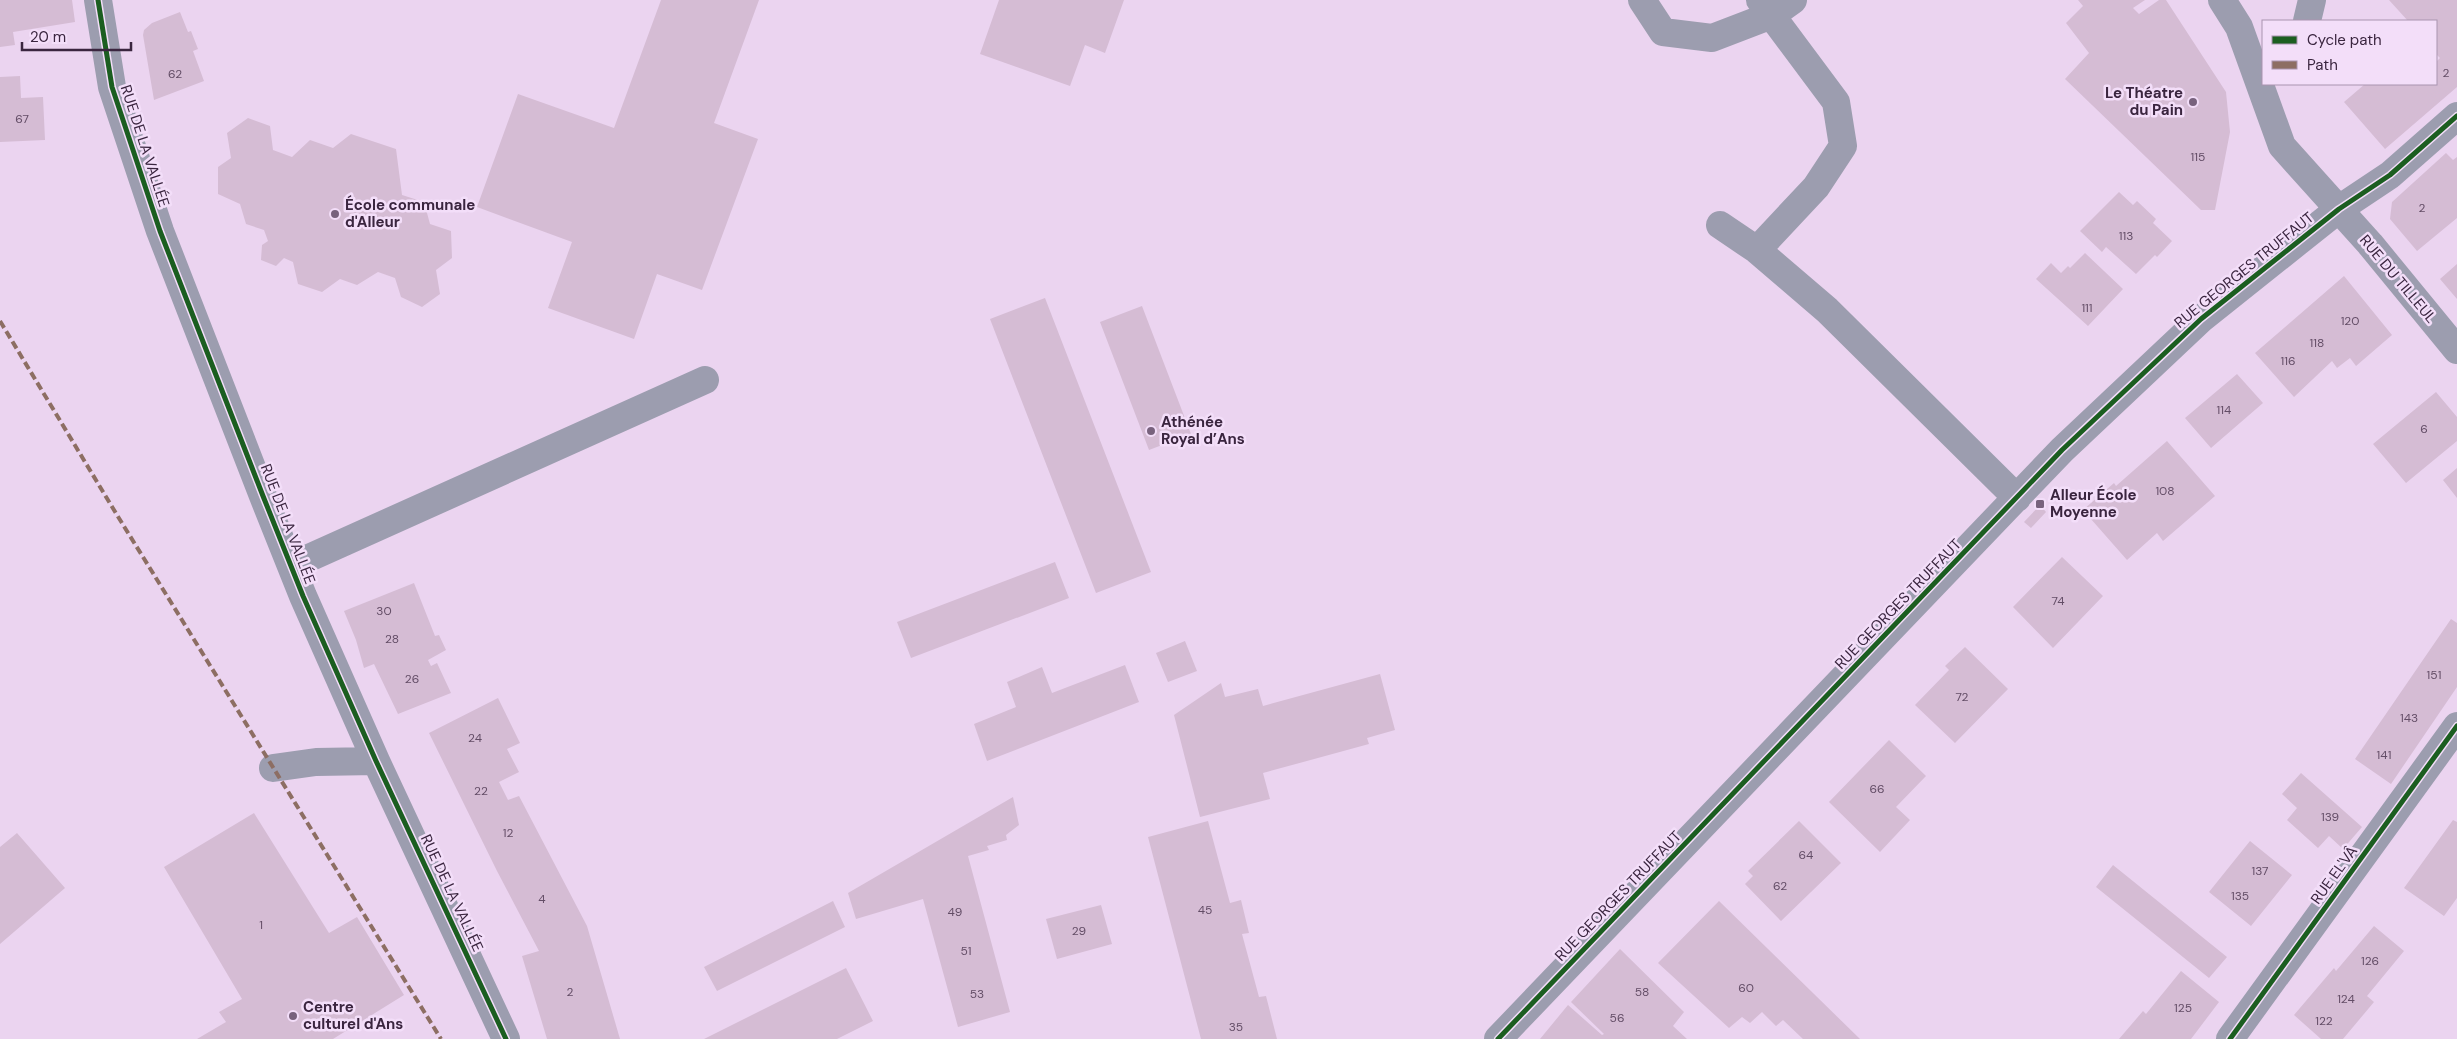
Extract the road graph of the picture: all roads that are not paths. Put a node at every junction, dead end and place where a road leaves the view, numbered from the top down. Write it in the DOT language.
graph roads {
  1 [pos="98,0"];
  2 [pos="1642,0"];
  3 [pos="2222,0"];
  4 [pos="2312,0"];
  5 [pos="1775,5"];
  6 [pos="2307,20"];
  7 [pos="2283,85"];
  8 [pos="2267,106"];
  9 [pos="2457,116"];
  10 [pos="2339,209"];
  11 [pos="1720,225"];
  12 [pos="1757,250"];
  13 [pos="2457,350"];
  14 [pos="705,380"];
  15 [pos="2017,498"];
  16 [pos="291,566"];
  17 [pos="2457,726"];
  18 [pos="376,761"];
  19 [pos="273,768"];
  20 [pos="506,1039"];
  21 [pos="1498,1039"];
  22 [pos="2230,1039"];
  1 -- 16 [label="street, RUE DE LA VALLÉE"];
  2 -- 5 [label="street"];
  3 -- 8 [label="street, RUE DU TILLEUL"];
  4 -- 6 [label="street"];
  5 -- 12 [label="street"];
  7 -- 8 [label="street"];
  8 -- 10 [label="street, RUE DU TILLEUL"];
  9 -- 10 [label="street, RUE GEORGES TRUFFAUT"];
  10 -- 13 [label="street, RUE DU TILLEUL"];
  10 -- 15 [label="street, RUE GEORGES TRUFFAUT"];
  11 -- 12 [label="street"];
  12 -- 15 [label="street"];
  14 -- 16 [label="street"];
  15 -- 21 [label="street, RUE GEORGES TRUFFAUT"];
  16 -- 18 [label="street, RUE DE LA VALLÉE"];
  17 -- 22 [label="street, RUE EL'VÂ"];
  18 -- 19 [label="street"];
  18 -- 20 [label="street, RUE DE LA VALLÉE"];
}
